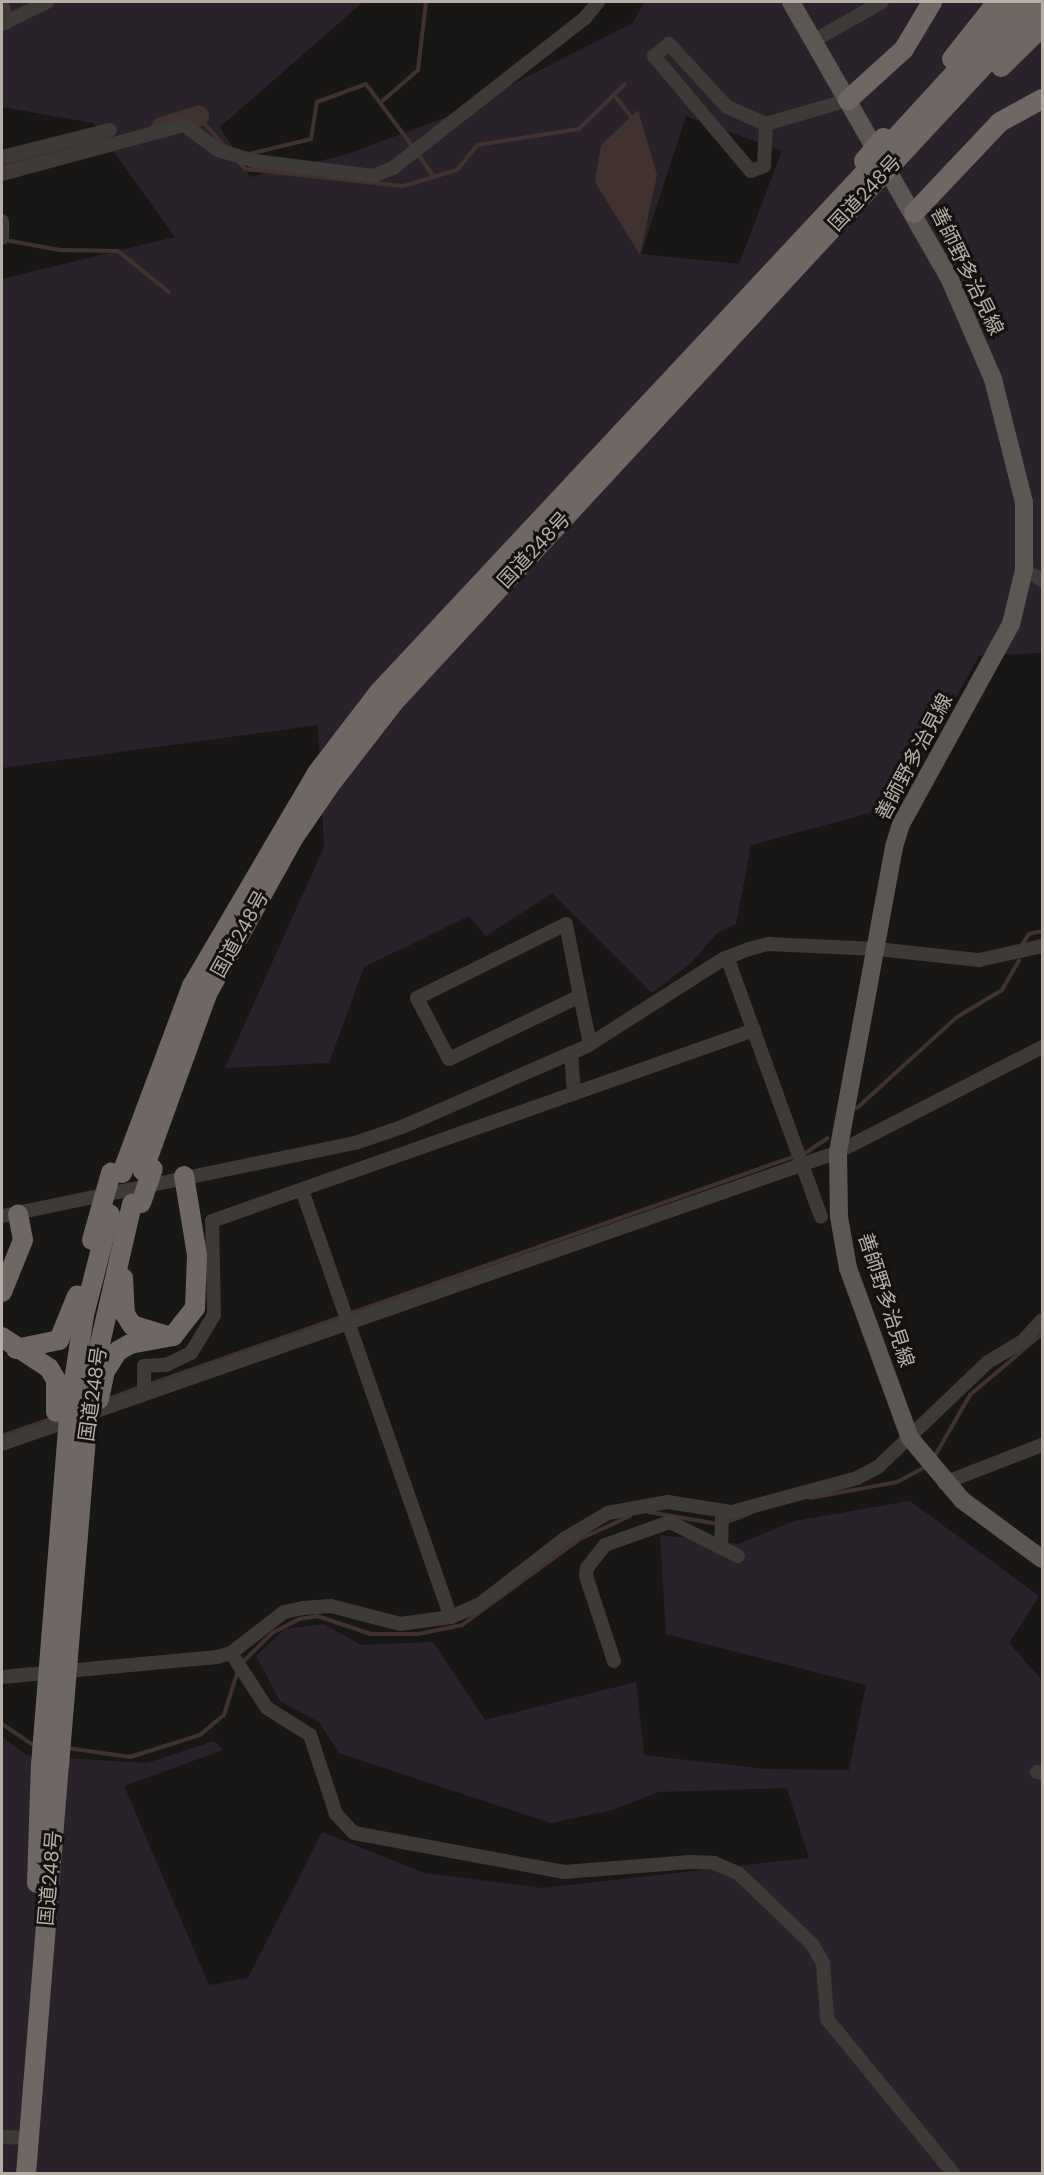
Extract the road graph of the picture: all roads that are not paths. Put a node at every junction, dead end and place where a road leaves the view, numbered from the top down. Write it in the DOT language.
graph roads {
  1 [pos="47,2"];
  2 [pos="598,2"];
  3 [pos="791,2"];
  4 [pos="882,2"];
  5 [pos="932,2"];
  6 [pos="997,2"];
  7 [pos="1020,2"];
  8 [pos="2,3"];
  9 [pos="1042,3"];
  10 [pos="4,24"];
  11 [pos="1042,27"];
  12 [pos="813,41"];
  13 [pos="1042,99"];
  14 [pos="848,100"];
  15 [pos="766,124"];
  16 [pos="110,130"];
  17 [pos="892,150"];
  18 [pos="2,158"];
  19 [pos="870,169"];
  20 [pos="2,174"];
  21 [pos="914,213"];
  22 [pos="2,221"];
  23 [pos="2,238"];
  24 [pos="1024,570"];
  25 [pos="1042,580"];
  26 [pos="1042,946"];
  27 [pos="877,949"];
  28 [pos="727,957"];
  29 [pos="580,996"];
  30 [pos="754,1030"];
  31 [pos="590,1044"];
  32 [pos="1042,1047"];
  33 [pos="572,1053"];
  34 [pos="574,1094"];
  35 [pos="838,1152"];
  36 [pos="801,1162"];
  37 [pos="116,1173"];
  38 [pos="184,1176"];
  39 [pos="302,1190"];
  40 [pos="136,1204"];
  41 [pos="10,1215"];
  42 [pos="821,1217"];
  43 [pos="2,1292"];
  44 [pos="1042,1320"];
  45 [pos="346,1323"];
  46 [pos="173,1336"];
  47 [pos="9,1343"];
  48 [pos="144,1394"];
  49 [pos="78,1405"];
  50 [pos="910,1438"];
  51 [pos="2,1444"];
  52 [pos="1042,1445"];
  53 [pos="933,1471"];
  54 [pos="674,1503"];
  55 [pos="723,1514"];
  56 [pos="670,1522"];
  57 [pos="722,1548"];
  58 [pos="738,1556"];
  59 [pos="1042,1559"];
  60 [pos="451,1617"];
  61 [pos="233,1657"];
  62 [pos="614,1661"];
  63 [pos="2,1677"];
  64 [pos="50,1766"];
  65 [pos="2,2137"];
  66 [pos="29,2138"];
  67 [pos="26,2174"];
  68 [pos="954,2174"];
  1 -- 10 [label="street"];
  2 -- 20 [label="street"];
  3 -- 12 [label="main road, 善師野多治見線"];
  4 -- 12 [label="street"];
  5 -- 14 [label="highway"];
  6 -- 17 [label="highway"];
  7 -- 17 [label="highway, 国道248号"];
  8 -- 10 [label="street"];
  9 -- 17 [label="highway, 国道248号"];
  11 -- 17 [label="highway"];
  12 -- 14 [label="main road, 善師野多治見線"];
  13 -- 21 [label="highway"];
  14 -- 15 [label="street"];
  14 -- 21 [label="main road, 善師野多治見線"];
  15 -- 15 [label="street"];
  16 -- 18 [label="street"];
  17 -- 19 [label="highway, 国道248号, bridge"];
  19 -- 37 [label="highway, 国道248号"];
  19 -- 40 [label="highway, 国道248号"];
  21 -- 24 [label="main road, 善師野多治見線"];
  22 -- 23 [label="street"];
  24 -- 25 [label="street"];
  24 -- 27 [label="main road, 善師野多治見線"];
  26 -- 27 [label="street"];
  27 -- 28 [label="street"];
  27 -- 35 [label="main road, 善師野多治見線"];
  28 -- 30 [label="street"];
  28 -- 31 [label="street"];
  29 -- 29 [label="street"];
  29 -- 31 [label="street"];
  30 -- 34 [label="street"];
  30 -- 36 [label="street"];
  31 -- 33 [label="street"];
  32 -- 35 [label="street"];
  33 -- 34 [label="street"];
  33 -- 38 [label="street"];
  34 -- 39 [label="street"];
  35 -- 36 [label="street"];
  35 -- 50 [label="main road, 善師野多治見線"];
  36 -- 42 [label="street"];
  36 -- 45 [label="street"];
  37 -- 47 [label="highway, bridge"];
  37 -- 49 [label="highway, 国道248号"];
  38 -- 41 [label="street"];
  38 -- 46 [label="highway"];
  39 -- 45 [label="street"];
  39 -- 48 [label="street"];
  40 -- 46 [label="highway"];
  40 -- 49 [label="highway, 国道248号"];
  41 -- 43 [label="highway"];
  44 -- 50 [label="street"];
  45 -- 48 [label="street"];
  45 -- 60 [label="street"];
  46 -- 49 [label="highway"];
  47 -- 49 [label="highway"];
  48 -- 51 [label="street"];
  49 -- 64 [label="highway, 国道248号, bridge"];
  49 -- 64 [label="highway, 国道248号, bridge"];
  50 -- 53 [label="main road, 善師野多治見線"];
  50 -- 55 [label="street"];
  52 -- 53 [label="street"];
  53 -- 59 [label="main road, 善師野多治見線"];
  54 -- 55 [label="street"];
  54 -- 56 [label="street"];
  54 -- 60 [label="street"];
  55 -- 57 [label="street"];
  56 -- 57 [label="street"];
  56 -- 62 [label="street"];
  57 -- 58 [label="street"];
  60 -- 61 [label="street"];
  61 -- 63 [label="street"];
  61 -- 68 [label="street"];
  64 -- 66 [label="highway, 国道248号"];
  65 -- 66 [label="street"];
  66 -- 67 [label="highway, 国道248号"];
}
